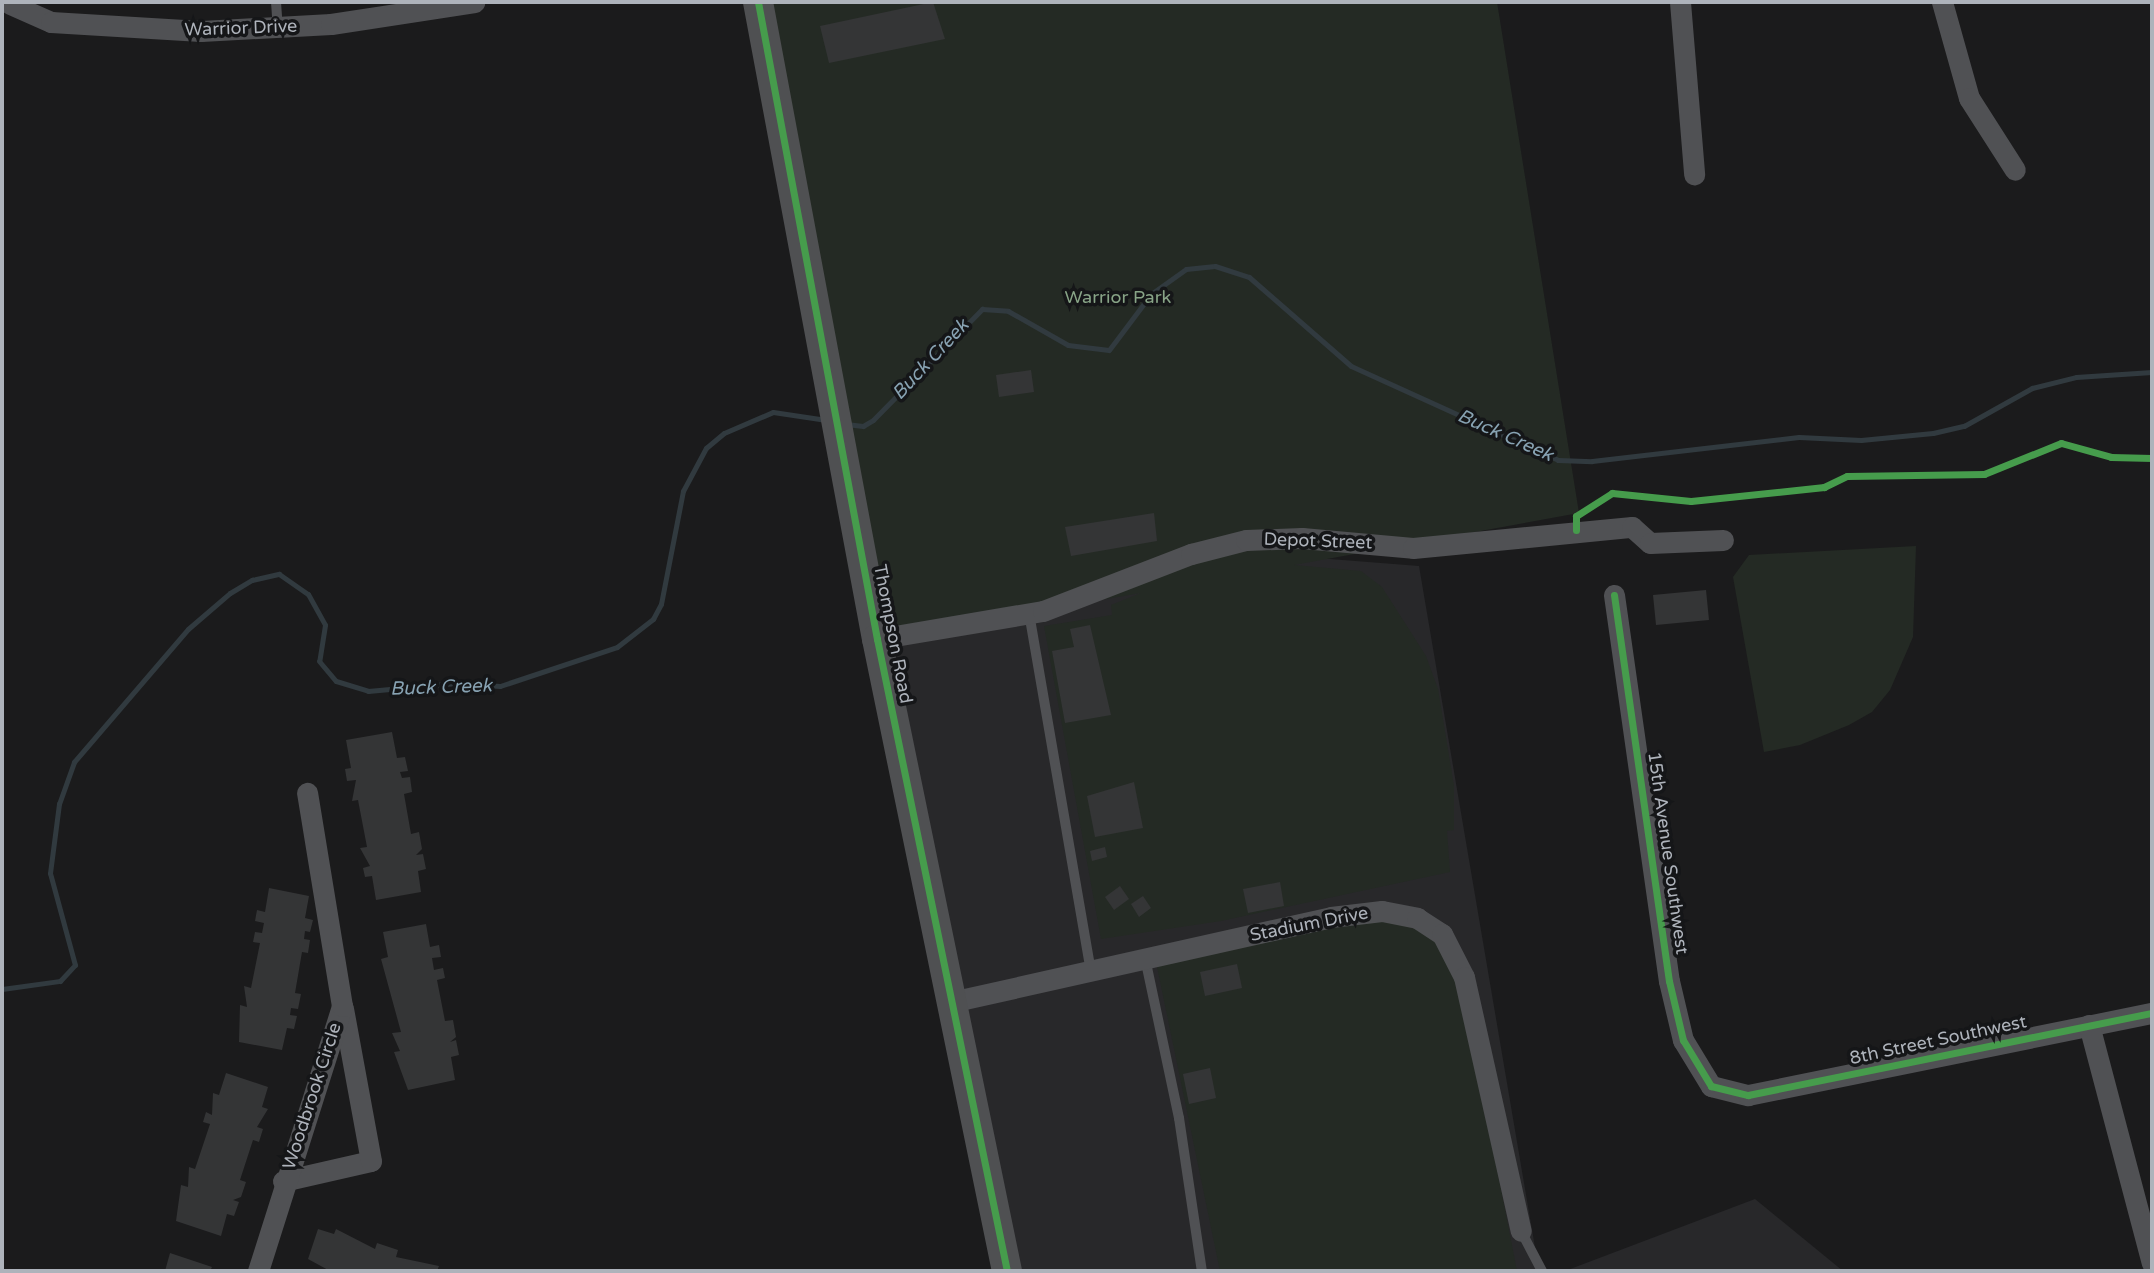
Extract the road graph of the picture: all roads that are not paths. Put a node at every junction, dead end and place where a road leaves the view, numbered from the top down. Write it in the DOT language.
graph roads {
  1 [pos="276,2"];
  2 [pos="474,2"];
  3 [pos="758,2"];
  4 [pos="1680,2"];
  5 [pos="1942,2"];
  6 [pos="11,3"];
  7 [pos="278,29"];
  8 [pos="2015,170"];
  9 [pos="1694,174"];
  10 [pos="1723,540"];
  11 [pos="1614,595"];
  12 [pos="1029,612"];
  13 [pos="877,639"];
  14 [pos="307,793"];
  15 [pos="1145,958"];
  16 [pos="1091,971"];
  17 [pos="951,1002"];
  18 [pos="342,1006"];
  19 [pos="2152,1013"];
  20 [pos="2089,1025"];
  21 [pos="1730,1094"];
  22 [pos="283,1181"];
  23 [pos="1521,1231"];
  24 [pos="2152,1263"];
  25 [pos="258,1271"];
  26 [pos="1007,1271"];
  27 [pos="1202,1271"];
  28 [pos="1542,1271"];
  1 -- 7 [label="lane"];
  2 -- 7 [label="street, Warrior Drive"];
  3 -- 13 [label="street, Thompson Road"];
  4 -- 9 [label="street"];
  5 -- 8 [label="street"];
  6 -- 7 [label="street, Warrior Drive"];
  10 -- 12 [label="street, Depot Street"];
  11 -- 21 [label="street, 15th Avenue Southwest"];
  12 -- 13 [label="street, Depot Street"];
  12 -- 16 [label="lane"];
  13 -- 17 [label="street, Thompson Road"];
  14 -- 18 [label="street, Woodbrook Circle"];
  15 -- 16 [label="street, Stadium Drive"];
  15 -- 23 [label="street, Stadium Drive"];
  15 -- 27 [label="lane"];
  16 -- 17 [label="street, Stadium Drive"];
  17 -- 26 [label="street, Thompson Road"];
  18 -- 22 [label="street, Woodbrook Circle"];
  18 -- 22 [label="street"];
  19 -- 20 [label="street, 8th Street Southwest"];
  20 -- 21 [label="street, 8th Street Southwest"];
  20 -- 24 [label="street"];
  22 -- 25 [label="street, Woodbrook Circle"];
  23 -- 28 [label="lane"];
}
